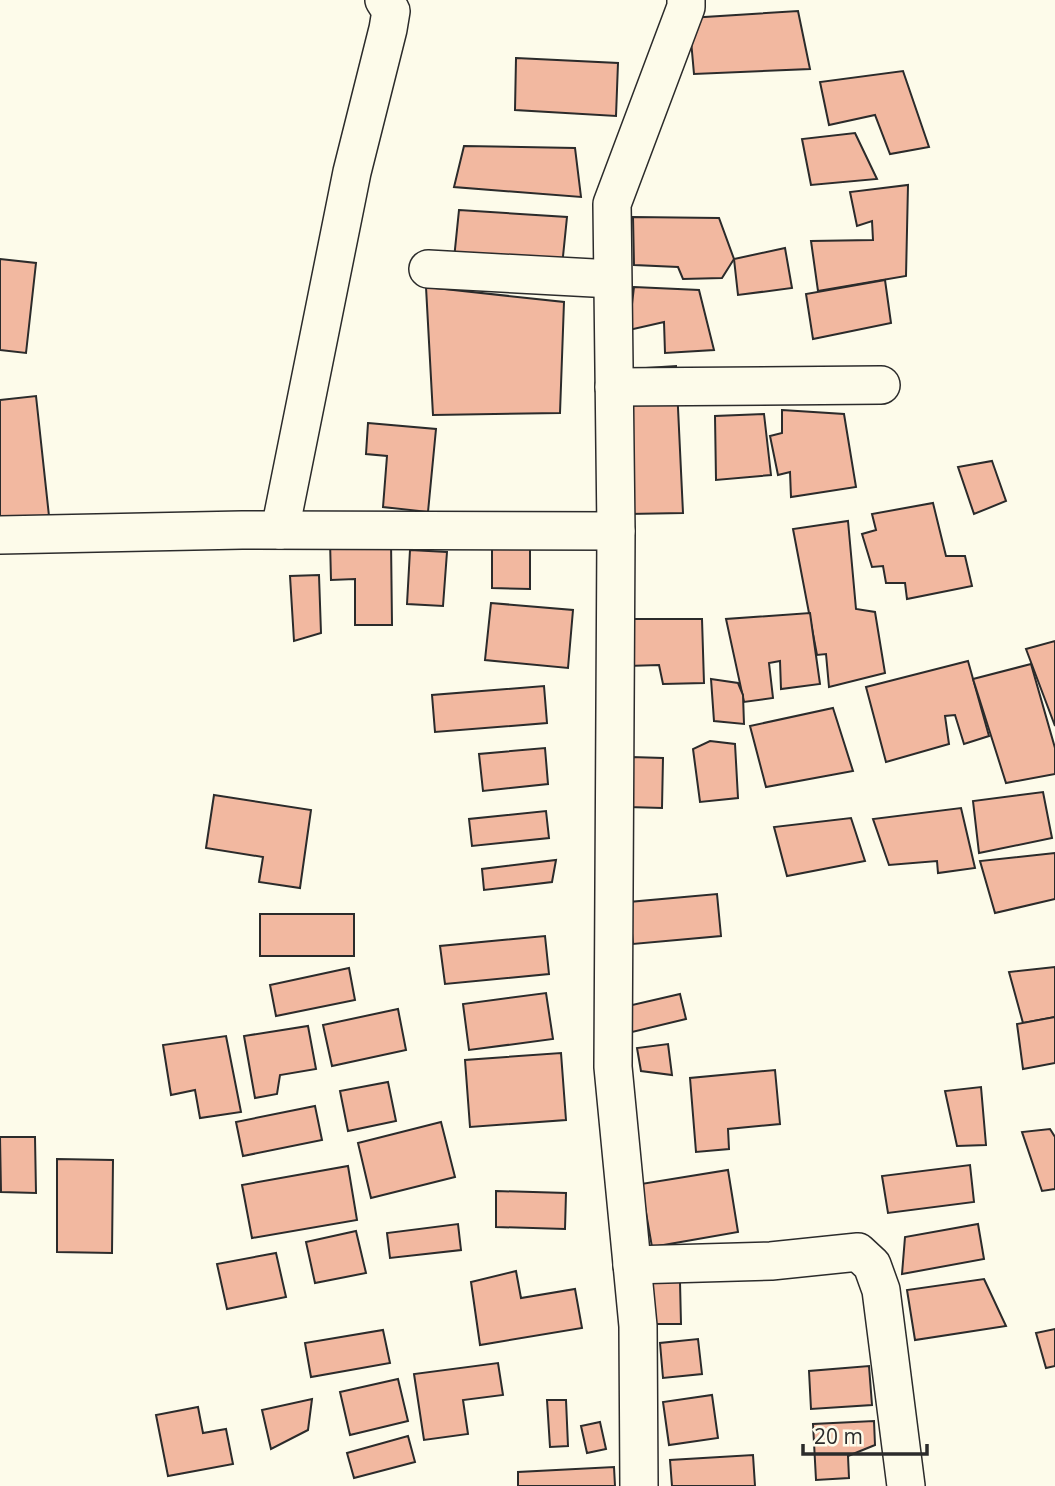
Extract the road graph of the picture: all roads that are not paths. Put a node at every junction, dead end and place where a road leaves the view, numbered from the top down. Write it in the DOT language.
graph roads {
  1 [pos="384,0"];
  2 [pos="685,0"];
  3 [pos="428,269"];
  4 [pos="612,279"];
  5 [pos="881,385"];
  6 [pos="614,387"];
  7 [pos="280,530"];
  8 [pos="616,531"];
  9 [pos="0,535"];
  10 [pos="632,1265"];
  11 [pos="639,1486"];
  12 [pos="906,1486"];
  1 -- 7 [label="street"];
  2 -- 4 [label="street"];
  3 -- 4 [label="street"];
  4 -- 6 [label="street"];
  5 -- 6 [label="street"];
  6 -- 8 [label="street"];
  7 -- 8 [label="street"];
  7 -- 9 [label="street"];
  8 -- 10 [label="street"];
  10 -- 11 [label="street"];
  10 -- 12 [label="street"];
}
